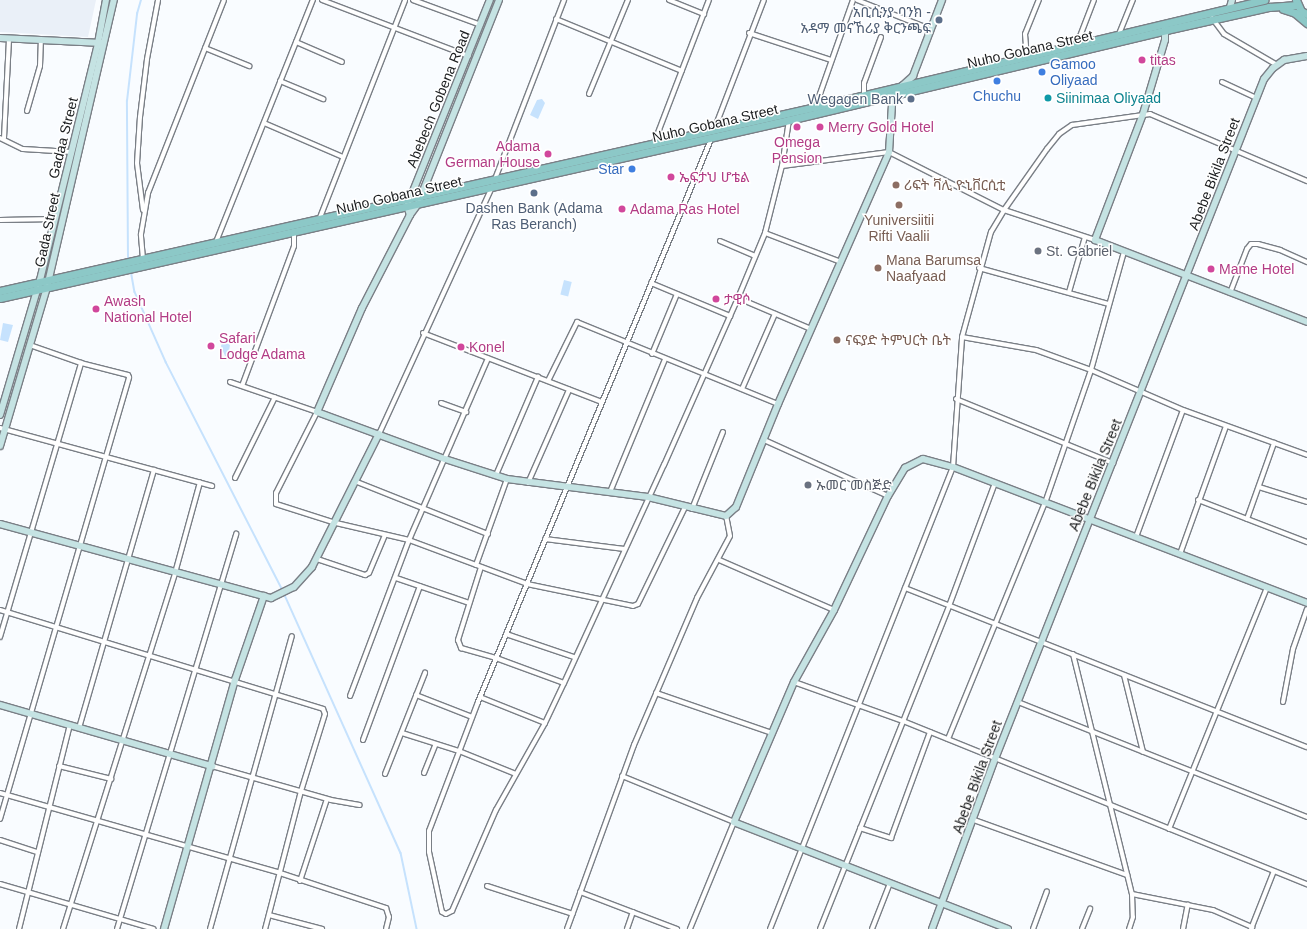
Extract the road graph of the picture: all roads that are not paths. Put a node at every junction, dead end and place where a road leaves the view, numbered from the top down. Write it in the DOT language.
graph roads {
  1 [pos="106,0"];
  2 [pos="114,0"];
  3 [pos="158,0"];
  4 [pos="224,0"];
  5 [pos="313,0"];
  6 [pos="322,0"];
  7 [pos="405,0"];
  8 [pos="413,0"];
  9 [pos="490,0"];
  10 [pos="499,0"];
  11 [pos="564,0"];
  12 [pos="628,0"];
  13 [pos="669,0"];
  14 [pos="709,0"];
  15 [pos="764,0"];
  16 [pos="853,0"];
  17 [pos="857,0"];
  18 [pos="942,0"];
  19 [pos="1039,0"];
  20 [pos="1094,0"];
  21 [pos="1133,0"];
  22 [pos="1264,0"];
  23 [pos="1296,2"];
  24 [pos="1231,4"];
  25 [pos="1275,7"];
  26 [pos="1210,12"];
  27 [pos="704,14"];
  28 [pos="1307,14"];
  29 [pos="556,19"];
  30 [pos="1213,20"];
  31 [pos="1307,23"];
  32 [pos="481,25"];
  33 [pos="394,27"];
  34 [pos="1165,27"];
  35 [pos="930,30"];
  36 [pos="749,33"];
  37 [pos="1120,34"];
  38 [pos="882,37"];
  39 [pos="0,38"];
  40 [pos="9,38"];
  41 [pos="41,40"];
  42 [pos="296,42"];
  43 [pos="611,42"];
  44 [pos="98,43"];
  45 [pos="106,43"];
  46 [pos="1077,45"];
  47 [pos="205,48"];
  48 [pos="469,56"];
  49 [pos="1026,56"];
  50 [pos="1307,56"];
  51 [pos="831,60"];
  52 [pos="342,62"];
  53 [pos="1027,64"];
  54 [pos="1277,65"];
  55 [pos="249,66"];
  56 [pos="682,71"];
  57 [pos="280,81"];
  58 [pos="1222,82"];
  59 [pos="902,86"];
  60 [pos="897,93"];
  61 [pos="589,94"];
  62 [pos="864,94"];
  63 [pos="1257,98"];
  64 [pos="323,99"];
  65 [pos="814,110"];
  66 [pos="27,111"];
  67 [pos="1143,114"];
  68 [pos="789,120"];
  69 [pos="264,123"];
  70 [pos="714,129"];
  71 [pos="711,137"];
  72 [pos="2,138"];
  73 [pos="654,142"];
  74 [pos="1236,151"];
  75 [pos="72,152"];
  76 [pos="888,152"];
  77 [pos="343,157"];
  78 [pos="782,166"];
  79 [pos="495,180"];
  80 [pos="1307,181"];
  81 [pos="492,187"];
  82 [pos="421,196"];
  83 [pos="410,198"];
  84 [pos="418,204"];
  85 [pos="407,206"];
  86 [pos="1004,210"];
  87 [pos="144,212"];
  88 [pos="410,215"];
  89 [pos="55,219"];
  90 [pos="319,219"];
  91 [pos="0,220"];
  92 [pos="294,225"];
  93 [pos="316,228"];
  94 [pos="293,233"];
  95 [pos="765,233"];
  96 [pos="1085,237"];
  97 [pos="1095,240"];
  98 [pos="720,241"];
  99 [pos="215,246"];
  100 [pos="1124,252"];
  101 [pos="755,256"];
  102 [pos="139,262"];
  103 [pos="841,262"];
  104 [pos="1307,262"];
  105 [pos="979,268"];
  106 [pos="110,270"];
  107 [pos="1188,277"];
  108 [pos="49,279"];
  109 [pos="40,280"];
  110 [pos="651,283"];
  111 [pos="47,287"];
  112 [pos="37,289"];
  113 [pos="0,291"];
  114 [pos="1069,292"];
  115 [pos="1230,293"];
  116 [pos="677,294"];
  117 [pos="0,298"];
  118 [pos="738,298"];
  119 [pos="1110,304"];
  120 [pos="775,314"];
  121 [pos="730,316"];
  122 [pos="1307,322"];
  123 [pos="811,329"];
  124 [pos="423,334"];
  125 [pos="962,337"];
  126 [pos="30,344"];
  127 [pos="626,344"];
  128 [pos="652,354"];
  129 [pos="488,358"];
  130 [pos="665,359"];
  131 [pos="81,363"];
  132 [pos="1090,370"];
  133 [pos="704,373"];
  134 [pos="538,378"];
  135 [pos="230,382"];
  136 [pos="548,382"];
  137 [pos="242,386"];
  138 [pos="742,389"];
  139 [pos="569,390"];
  140 [pos="1141,393"];
  141 [pos="275,397"];
  142 [pos="956,399"];
  143 [pos="602,402"];
  144 [pos="441,403"];
  145 [pos="778,404"];
  146 [pos="1183,410"];
  147 [pos="318,412"];
  148 [pos="466,412"];
  149 [pos="0,415"];
  150 [pos="1226,426"];
  151 [pos="3,429"];
  152 [pos="723,432"];
  153 [pos="379,434"];
  154 [pos="764,440"];
  155 [pos="1274,443"];
  156 [pos="59,444"];
  157 [pos="1065,444"];
  158 [pos="0,446"];
  159 [pos="1307,455"];
  160 [pos="108,457"];
  161 [pos="445,459"];
  162 [pos="1113,463"];
  163 [pos="953,467"];
  164 [pos="154,470"];
  165 [pos="496,476"];
  166 [pos="235,478"];
  167 [pos="507,479"];
  168 [pos="200,482"];
  169 [pos="357,482"];
  170 [pos="528,483"];
  171 [pos="995,483"];
  172 [pos="212,486"];
  173 [pos="567,486"];
  174 [pos="1259,487"];
  175 [pos="610,492"];
  176 [pos="888,496"];
  177 [pos="648,497"];
  178 [pos="1198,500"];
  179 [pos="1307,502"];
  180 [pos="1045,503"];
  181 [pos="424,507"];
  182 [pos="685,507"];
  183 [pos="692,509"];
  184 [pos="726,519"];
  185 [pos="1090,519"];
  186 [pos="1247,519"];
  187 [pos="336,523"];
  188 [pos="0,524"];
  189 [pos="30,534"];
  190 [pos="236,534"];
  191 [pos="488,534"];
  192 [pos="385,535"];
  193 [pos="1136,537"];
  194 [pos="546,539"];
  195 [pos="409,540"];
  196 [pos="1307,542"];
  197 [pos="79,547"];
  198 [pos="624,549"];
  199 [pos="1180,554"];
  200 [pos="317,559"];
  201 [pos="127,560"];
  202 [pos="719,560"];
  203 [pos="476,565"];
  204 [pos="481,567"];
  205 [pos="175,573"];
  206 [pos="396,578"];
  207 [pos="527,584"];
  208 [pos="219,585"];
  209 [pos="420,586"];
  210 [pos="905,588"];
  211 [pos="1267,588"];
  212 [pos="264,596"];
  213 [pos="601,599"];
  214 [pos="469,602"];
  215 [pos="1307,603"];
  216 [pos="949,606"];
  217 [pos="1307,609"];
  218 [pos="0,610"];
  219 [pos="834,610"];
  220 [pos="7,612"];
  221 [pos="994,623"];
  222 [pos="56,627"];
  223 [pos="506,634"];
  224 [pos="292,636"];
  225 [pos="0,637"];
  226 [pos="104,641"];
  227 [pos="1042,642"];
  228 [pos="1073,654"];
  229 [pos="149,655"];
  230 [pos="574,657"];
  231 [pos="496,658"];
  232 [pos="194,668"];
  233 [pos="425,673"];
  234 [pos="1124,675"];
  235 [pos="235,680"];
  236 [pos="794,682"];
  237 [pos="564,683"];
  238 [pos="277,693"];
  239 [pos="656,693"];
  240 [pos="416,695"];
  241 [pos="350,696"];
  242 [pos="480,697"];
  243 [pos="1018,702"];
  244 [pos="1283,702"];
  245 [pos="860,704"];
  246 [pos="0,705"];
  247 [pos="1217,713"];
  248 [pos="30,714"];
  249 [pos="472,717"];
  250 [pos="903,721"];
  251 [pos="545,723"];
  252 [pos="70,725"];
  253 [pos="79,728"];
  254 [pos="930,732"];
  255 [pos="1093,732"];
  256 [pos="402,733"];
  257 [pos="772,733"];
  258 [pos="948,739"];
  259 [pos="123,740"];
  260 [pos="363,740"];
  261 [pos="436,744"];
  262 [pos="1307,747"];
  263 [pos="459,751"];
  264 [pos="1143,752"];
  265 [pos="168,753"];
  266 [pos="995,759"];
  267 [pos="59,766"];
  268 [pos="212,766"];
  269 [pos="1192,772"];
  270 [pos="424,773"];
  271 [pos="386,774"];
  272 [pos="516,774"];
  273 [pos="622,776"];
  274 [pos="253,777"];
  275 [pos="111,779"];
  276 [pos="301,791"];
  277 [pos="0,793"];
  278 [pos="7,795"];
  279 [pos="327,799"];
  280 [pos="360,805"];
  281 [pos="1111,806"];
  282 [pos="49,807"];
  283 [pos="1307,817"];
  284 [pos="0,819"];
  285 [pos="974,820"];
  286 [pos="98,821"];
  287 [pos="734,822"];
  288 [pos="860,828"];
  289 [pos="1169,829"];
  290 [pos="146,835"];
  291 [pos="0,840"];
  292 [pos="189,847"];
  293 [pos="801,848"];
  294 [pos="38,852"];
  295 [pos="230,859"];
  296 [pos="845,865"];
  297 [pos="1274,871"];
  298 [pos="280,873"];
  299 [pos="1127,875"];
  300 [pos="300,881"];
  301 [pos="890,883"];
  302 [pos="0,884"];
  303 [pos="1307,884"];
  304 [pos="487,886"];
  305 [pos="1047,891"];
  306 [pos="28,892"];
  307 [pos="580,892"];
  308 [pos="1132,894"];
  309 [pos="942,903"];
  310 [pos="70,904"];
  311 [pos="1188,904"];
  312 [pos="1090,909"];
  313 [pos="633,912"];
  314 [pos="573,914"];
  315 [pos="269,915"];
  316 [pos="120,919"];
  317 [pos="1251,928"];
  318 [pos="19,929"];
  319 [pos="63,929"];
  320 [pos="117,929"];
  321 [pos="154,929"];
  322 [pos="164,929"];
  323 [pos="210,929"];
  324 [pos="265,929"];
  325 [pos="322,929"];
  326 [pos="386,929"];
  327 [pos="567,929"];
  328 [pos="627,929"];
  329 [pos="677,929"];
  330 [pos="690,929"];
  331 [pos="770,929"];
  332 [pos="820,929"];
  333 [pos="872,929"];
  334 [pos="932,929"];
  335 [pos="1008,929"];
  336 [pos="1033,929"];
  337 [pos="1082,929"];
  338 [pos="1129,929"];
  339 [pos="1183,929"];
  1 -- 44 [label="street, Gadaa Street"];
  2 -- 45 [label="street, Gada Street"];
  3 -- 87 [label="street"];
  4 -- 47 [label="street"];
  5 -- 42 [label="street"];
  6 -- 33 [label="street"];
  7 -- 33 [label="street"];
  8 -- 32 [label="street"];
  9 -- 32 [label="street, Abebech Gobena Road"];
  10 -- 82 [label="street, Abebech Gobena Road"];
  11 -- 29 [label="street"];
  12 -- 43 [label="street"];
  13 -- 27 [label="street"];
  14 -- 27 [label="street"];
  15 -- 36 [label="street"];
  16 -- 51 [label="street"];
  17 -- 35 [label="street"];
  18 -- 35 [label="street"];
  19 -- 49 [label="street"];
  20 -- 46 [label="street"];
  21 -- 37 [label="street"];
  22 -- 24 [label="main road, Nuho Gobana Street"];
  23 -- 25 [label="main road, Nuho Gobana Street"];
  23 -- 28 [label="main road"];
  24 -- 26 [label="main road, Nuho Gobana Street"];
  25 -- 30 [label="main road, Nuho Gobana Street"];
  25 -- 31 [label="main road"];
  26 -- 30 [label="street"];
  26 -- 34 [label="main road, Nuho Gobana Street"];
  27 -- 56 [label="street"];
  29 -- 43 [label="street"];
  29 -- 79 [label="street"];
  30 -- 34 [label="main road, Nuho Gobana Street"];
  30 -- 54 [label="street"];
  32 -- 48 [label="street, Abebech Gobena Road"];
  33 -- 48 [label="street"];
  33 -- 77 [label="street"];
  34 -- 37 [label="main road, Nuho Gobana Street"];
  34 -- 53 [label="main road, Nuho Gobana Street"];
  34 -- 67 [label="street"];
  35 -- 59 [label="street"];
  36 -- 51 [label="street"];
  36 -- 70 [label="street"];
  37 -- 46 [label="main road, Nuho Gobana Street"];
  38 -- 62 [label="street"];
  39 -- 40 [label="street"];
  40 -- 41 [label="street"];
  40 -- 72 [label="street"];
  41 -- 44 [label="street"];
  41 -- 66 [label="street"];
  42 -- 52 [label="street"];
  42 -- 57 [label="street"];
  43 -- 56 [label="street"];
  43 -- 61 [label="street"];
  44 -- 45 [label="street"];
  44 -- 75 [label="street, Gadaa Street"];
  45 -- 108 [label="street, Gada Street"];
  46 -- 49 [label="main road, Nuho Gobana Street"];
  47 -- 55 [label="street"];
  47 -- 87 [label="street"];
  48 -- 83 [label="street, Abebech Gobena Road"];
  49 -- 53 [label="street"];
  49 -- 59 [label="main road, Nuho Gobana Street"];
  50 -- 54 [label="street, Abebe Bikila Street"];
  51 -- 65 [label="street"];
  53 -- 60 [label="main road, Nuho Gobana Street"];
  54 -- 63 [label="street, Abebe Bikila Street"];
  56 -- 73 [label="street"];
  57 -- 64 [label="street"];
  57 -- 69 [label="street"];
  58 -- 63 [label="street"];
  59 -- 60 [label="street"];
  59 -- 62 [label="main road, Nuho Gobana Street"];
  60 -- 65 [label="main road, Nuho Gobana Street"];
  60 -- 76 [label="street"];
  62 -- 65 [label="main road, Nuho Gobana Street"];
  63 -- 74 [label="street, Abebe Bikila Street"];
  65 -- 68 [label="main road, Nuho Gobana Street"];
  65 -- 70 [label="main road, Nuho Gobana Street"];
  67 -- 74 [label="street"];
  67 -- 86 [label="street"];
  67 -- 97 [label="street"];
  68 -- 71 [label="main road, Nuho Gobana Street"];
  68 -- 78 [label="street"];
  69 -- 77 [label="street"];
  69 -- 99 [label="street"];
  70 -- 71 [label="street"];
  70 -- 73 [label="main road, Nuho Gobana Street"];
  71 -- 81 [label="main road, Nuho Gobana Street"];
  71 -- 110 [label="street"];
  72 -- 75 [label="street"];
  73 -- 79 [label="main road, Nuho Gobana Street"];
  74 -- 80 [label="street"];
  74 -- 107 [label="street, Abebe Bikila Street"];
  75 -- 89 [label="street, Gadaa Street"];
  76 -- 78 [label="street"];
  76 -- 86 [label="street"];
  76 -- 103 [label="street"];
  77 -- 90 [label="street"];
  78 -- 95 [label="street"];
  79 -- 81 [label="street"];
  79 -- 82 [label="main road, Nuho Gobana Street"];
  81 -- 84 [label="main road, Nuho Gobana Street"];
  81 -- 124 [label="street"];
  82 -- 83 [label="main road, Nuho Gobana Street"];
  82 -- 84 [label="street, Abebech Gobena Road"];
  83 -- 85 [label="street, Abebech Gobena Road"];
  83 -- 90 [label="main road, Nuho Gobana Street"];
  84 -- 85 [label="main road, Nuho Gobana Street"];
  84 -- 88 [label="street, Abebech Gobena Road"];
  85 -- 88 [label="street"];
  85 -- 93 [label="main road, Nuho Gobana Street"];
  86 -- 96 [label="street"];
  86 -- 105 [label="street"];
  87 -- 102 [label="street"];
  88 -- 147 [label="street, Abebech Gobena Road"];
  89 -- 91 [label="street"];
  89 -- 109 [label="street, Gadaa Street"];
  90 -- 92 [label="main road, Nuho Gobana Street"];
  90 -- 93 [label="street"];
  92 -- 94 [label="street"];
  92 -- 99 [label="main road, Nuho Gobana Street"];
  93 -- 94 [label="main road, Nuho Gobana Street"];
  94 -- 99 [label="main road, Nuho Gobana Street"];
  94 -- 137 [label="street"];
  95 -- 101 [label="street"];
  95 -- 103 [label="street"];
  96 -- 97 [label="street"];
  96 -- 114 [label="street"];
  97 -- 100 [label="street"];
  98 -- 101 [label="street"];
  99 -- 102 [label="main road, Nuho Gobana Street"];
  100 -- 107 [label="street"];
  100 -- 119 [label="street"];
  101 -- 118 [label="street"];
  102 -- 106 [label="main road, Nuho Gobana Street"];
  103 -- 123 [label="street"];
  104 -- 115 [label="street"];
  105 -- 114 [label="street"];
  105 -- 125 [label="street"];
  106 -- 108 [label="main road"];
  106 -- 111 [label="main road"];
  107 -- 115 [label="street"];
  107 -- 140 [label="street, Abebe Bikila Street"];
  108 -- 109 [label="main road"];
  108 -- 111 [label="street, Gada Street"];
  109 -- 112 [label="street, Gadaa Street"];
  109 -- 113 [label="main road"];
  110 -- 116 [label="street"];
  110 -- 127 [label="street"];
  111 -- 112 [label="main road"];
  111 -- 126 [label="street, Gada Street"];
  112 -- 117 [label="main road"];
  112 -- 149 [label="street, Gadaa Street"];
  114 -- 119 [label="street"];
  115 -- 122 [label="street"];
  116 -- 121 [label="street"];
  116 -- 128 [label="street"];
  118 -- 120 [label="street"];
  118 -- 121 [label="street"];
  119 -- 132 [label="street"];
  120 -- 123 [label="street"];
  120 -- 138 [label="street"];
  121 -- 133 [label="street"];
  123 -- 145 [label="street"];
  124 -- 129 [label="street"];
  124 -- 153 [label="street"];
  125 -- 132 [label="street"];
  125 -- 142 [label="street"];
  126 -- 131 [label="street"];
  126 -- 151 [label="street, Gada Street"];
  127 -- 128 [label="street"];
  127 -- 136 [label="street"];
  127 -- 143 [label="street"];
  128 -- 130 [label="street"];
  129 -- 134 [label="street"];
  129 -- 148 [label="street"];
  130 -- 133 [label="street"];
  130 -- 175 [label="street"];
  131 -- 156 [label="street"];
  131 -- 160 [label="street"];
  132 -- 140 [label="street"];
  132 -- 157 [label="street"];
  133 -- 138 [label="street"];
  133 -- 177 [label="street"];
  134 -- 136 [label="street"];
  134 -- 165 [label="street"];
  135 -- 137 [label="street"];
  136 -- 139 [label="street"];
  137 -- 141 [label="street"];
  138 -- 145 [label="street"];
  139 -- 143 [label="street"];
  139 -- 170 [label="street"];
  140 -- 146 [label="street"];
  140 -- 162 [label="street, Abebe Bikila Street"];
  141 -- 147 [label="street"];
  141 -- 166 [label="street"];
  142 -- 157 [label="street"];
  142 -- 163 [label="street"];
  143 -- 173 [label="street"];
  144 -- 148 [label="street"];
  145 -- 154 [label="street"];
  146 -- 150 [label="street"];
  146 -- 193 [label="street"];
  147 -- 153 [label="street"];
  147 -- 187 [label="street"];
  148 -- 161 [label="street"];
  150 -- 155 [label="street"];
  150 -- 178 [label="street"];
  151 -- 156 [label="street"];
  151 -- 158 [label="street, Gada Street"];
  152 -- 183 [label="street"];
  153 -- 161 [label="street"];
  153 -- 169 [label="street"];
  154 -- 176 [label="street"];
  154 -- 184 [label="street"];
  155 -- 159 [label="street"];
  155 -- 174 [label="street"];
  156 -- 160 [label="street"];
  156 -- 189 [label="street"];
  157 -- 162 [label="street"];
  157 -- 180 [label="street"];
  160 -- 164 [label="street"];
  160 -- 197 [label="street"];
  161 -- 165 [label="street"];
  161 -- 181 [label="street"];
  162 -- 185 [label="street, Abebe Bikila Street"];
  163 -- 171 [label="street"];
  163 -- 176 [label="street"];
  163 -- 210 [label="street"];
  164 -- 168 [label="street"];
  164 -- 201 [label="street"];
  165 -- 167 [label="street"];
  167 -- 170 [label="street"];
  167 -- 191 [label="street"];
  168 -- 172 [label="street"];
  168 -- 205 [label="street"];
  169 -- 181 [label="street"];
  169 -- 187 [label="street"];
  170 -- 173 [label="street"];
  171 -- 180 [label="street"];
  171 -- 216 [label="street"];
  173 -- 175 [label="street"];
  173 -- 194 [label="street"];
  174 -- 179 [label="street"];
  174 -- 186 [label="street"];
  175 -- 177 [label="street"];
  176 -- 219 [label="street"];
  177 -- 182 [label="street"];
  177 -- 198 [label="street"];
  178 -- 186 [label="street"];
  178 -- 199 [label="street"];
  180 -- 185 [label="street"];
  180 -- 221 [label="street"];
  181 -- 191 [label="street"];
  181 -- 195 [label="street"];
  182 -- 183 [label="street"];
  182 -- 213 [label="street"];
  183 -- 184 [label="street"];
  184 -- 202 [label="street"];
  185 -- 193 [label="street"];
  185 -- 227 [label="street, Abebe Bikila Street"];
  186 -- 196 [label="street"];
  187 -- 192 [label="street"];
  187 -- 200 [label="street"];
  188 -- 189 [label="street"];
  189 -- 197 [label="street"];
  189 -- 220 [label="street"];
  190 -- 208 [label="street"];
  191 -- 203 [label="street"];
  192 -- 195 [label="street"];
  192 -- 200 [label="street"];
  193 -- 199 [label="street"];
  194 -- 198 [label="street"];
  194 -- 207 [label="street"];
  195 -- 203 [label="street"];
  195 -- 206 [label="street"];
  197 -- 201 [label="street"];
  197 -- 222 [label="street"];
  198 -- 213 [label="street"];
  199 -- 211 [label="street"];
  200 -- 212 [label="street"];
  201 -- 205 [label="street"];
  201 -- 226 [label="street"];
  202 -- 219 [label="street"];
  202 -- 239 [label="street"];
  203 -- 204 [label="street"];
  204 -- 207 [label="street"];
  204 -- 214 [label="street"];
  205 -- 208 [label="street"];
  205 -- 229 [label="street"];
  206 -- 209 [label="street"];
  206 -- 241 [label="street"];
  207 -- 213 [label="street"];
  207 -- 223 [label="street"];
  208 -- 212 [label="street"];
  208 -- 232 [label="street"];
  209 -- 214 [label="street"];
  209 -- 260 [label="street"];
  210 -- 216 [label="street"];
  210 -- 245 [label="street"];
  211 -- 215 [label="street"];
  211 -- 247 [label="street"];
  212 -- 235 [label="street"];
  213 -- 230 [label="street"];
  214 -- 231 [label="street"];
  216 -- 221 [label="street"];
  216 -- 250 [label="street"];
  217 -- 244 [label="street"];
  218 -- 220 [label="street"];
  219 -- 236 [label="street"];
  220 -- 222 [label="street"];
  220 -- 225 [label="street"];
  221 -- 227 [label="street"];
  221 -- 258 [label="street"];
  222 -- 226 [label="street"];
  222 -- 248 [label="street"];
  223 -- 230 [label="street"];
  223 -- 231 [label="street"];
  224 -- 238 [label="street"];
  226 -- 229 [label="street"];
  226 -- 253 [label="street"];
  227 -- 228 [label="street"];
  227 -- 243 [label="street, Abebe Bikila Street"];
  228 -- 234 [label="street"];
  228 -- 255 [label="street"];
  229 -- 232 [label="street"];
  229 -- 259 [label="street"];
  230 -- 237 [label="street"];
  231 -- 237 [label="street"];
  231 -- 242 [label="street"];
  232 -- 235 [label="street"];
  232 -- 265 [label="street"];
  233 -- 240 [label="street"];
  234 -- 247 [label="street"];
  234 -- 264 [label="street"];
  235 -- 238 [label="street"];
  235 -- 268 [label="street"];
  236 -- 245 [label="street"];
  236 -- 257 [label="street"];
  237 -- 251 [label="street"];
  238 -- 274 [label="street"];
  238 -- 276 [label="street"];
  239 -- 257 [label="street"];
  239 -- 273 [label="street"];
  240 -- 249 [label="street"];
  240 -- 256 [label="street"];
  242 -- 249 [label="street"];
  242 -- 251 [label="street"];
  243 -- 255 [label="street"];
  243 -- 266 [label="street, Abebe Bikila Street"];
  245 -- 250 [label="street"];
  245 -- 293 [label="street"];
  246 -- 248 [label="street"];
  247 -- 262 [label="street"];
  247 -- 269 [label="street"];
  248 -- 252 [label="street"];
  248 -- 278 [label="street"];
  249 -- 263 [label="street"];
  250 -- 254 [label="street"];
  250 -- 288 [label="street"];
  251 -- 272 [label="street"];
  252 -- 253 [label="street"];
  252 -- 267 [label="street"];
  253 -- 259 [label="street"];
  254 -- 258 [label="street"];
  254 -- 288 [label="street"];
  255 -- 264 [label="street"];
  255 -- 281 [label="street"];
  256 -- 261 [label="street"];
  256 -- 271 [label="street"];
  257 -- 287 [label="street"];
  258 -- 266 [label="street"];
  259 -- 265 [label="street"];
  259 -- 275 [label="street"];
  261 -- 263 [label="street"];
  261 -- 270 [label="street"];
  263 -- 272 [label="street"];
  263 -- 272 [label="street"];
  264 -- 269 [label="street"];
  265 -- 268 [label="street"];
  265 -- 290 [label="street"];
  266 -- 281 [label="street"];
  266 -- 285 [label="street, Abebe Bikila Street"];
  267 -- 275 [label="street"];
  267 -- 282 [label="street"];
  268 -- 274 [label="street"];
  268 -- 292 [label="street"];
  269 -- 283 [label="street"];
  269 -- 289 [label="street"];
  273 -- 287 [label="street"];
  273 -- 307 [label="street"];
  274 -- 276 [label="street"];
  274 -- 295 [label="street"];
  275 -- 286 [label="street"];
  276 -- 279 [label="street"];
  276 -- 298 [label="street"];
  277 -- 278 [label="street"];
  278 -- 282 [label="street"];
  278 -- 284 [label="street"];
  279 -- 280 [label="street"];
  279 -- 300 [label="street"];
  281 -- 289 [label="street"];
  281 -- 299 [label="street"];
  282 -- 286 [label="street"];
  282 -- 294 [label="street"];
  285 -- 299 [label="street"];
  285 -- 309 [label="street, Abebe Bikila Street"];
  286 -- 290 [label="street"];
  286 -- 310 [label="street"];
  287 -- 293 [label="street"];
  287 -- 330 [label="street"];
  288 -- 296 [label="street"];
  289 -- 297 [label="street"];
  290 -- 292 [label="street"];
  290 -- 316 [label="street"];
  291 -- 294 [label="street"];
  292 -- 295 [label="street"];
  292 -- 322 [label="street"];
  293 -- 296 [label="street"];
  293 -- 331 [label="street"];
  294 -- 306 [label="street"];
  295 -- 298 [label="street"];
  295 -- 323 [label="street"];
  296 -- 301 [label="street"];
  296 -- 332 [label="street"];
  297 -- 303 [label="street"];
  297 -- 317 [label="street"];
  298 -- 300 [label="street"];
  298 -- 315 [label="street"];
  299 -- 308 [label="street"];
  300 -- 326 [label="street"];
  301 -- 309 [label="street"];
  301 -- 333 [label="street"];
  302 -- 306 [label="street"];
  304 -- 314 [label="street"];
  305 -- 336 [label="street"];
  306 -- 310 [label="street"];
  306 -- 318 [label="street"];
  307 -- 313 [label="street"];
  307 -- 314 [label="street"];
  308 -- 311 [label="street"];
  308 -- 338 [label="street"];
  309 -- 334 [label="street, Abebe Bikila Street"];
  309 -- 335 [label="street"];
  310 -- 316 [label="street"];
  310 -- 319 [label="street"];
  311 -- 317 [label="street"];
  311 -- 339 [label="street"];
  312 -- 337 [label="street"];
  313 -- 328 [label="street"];
  313 -- 329 [label="street"];
  314 -- 327 [label="street"];
  315 -- 324 [label="street"];
  315 -- 325 [label="street"];
  316 -- 320 [label="street"];
  316 -- 321 [label="street"];
}
